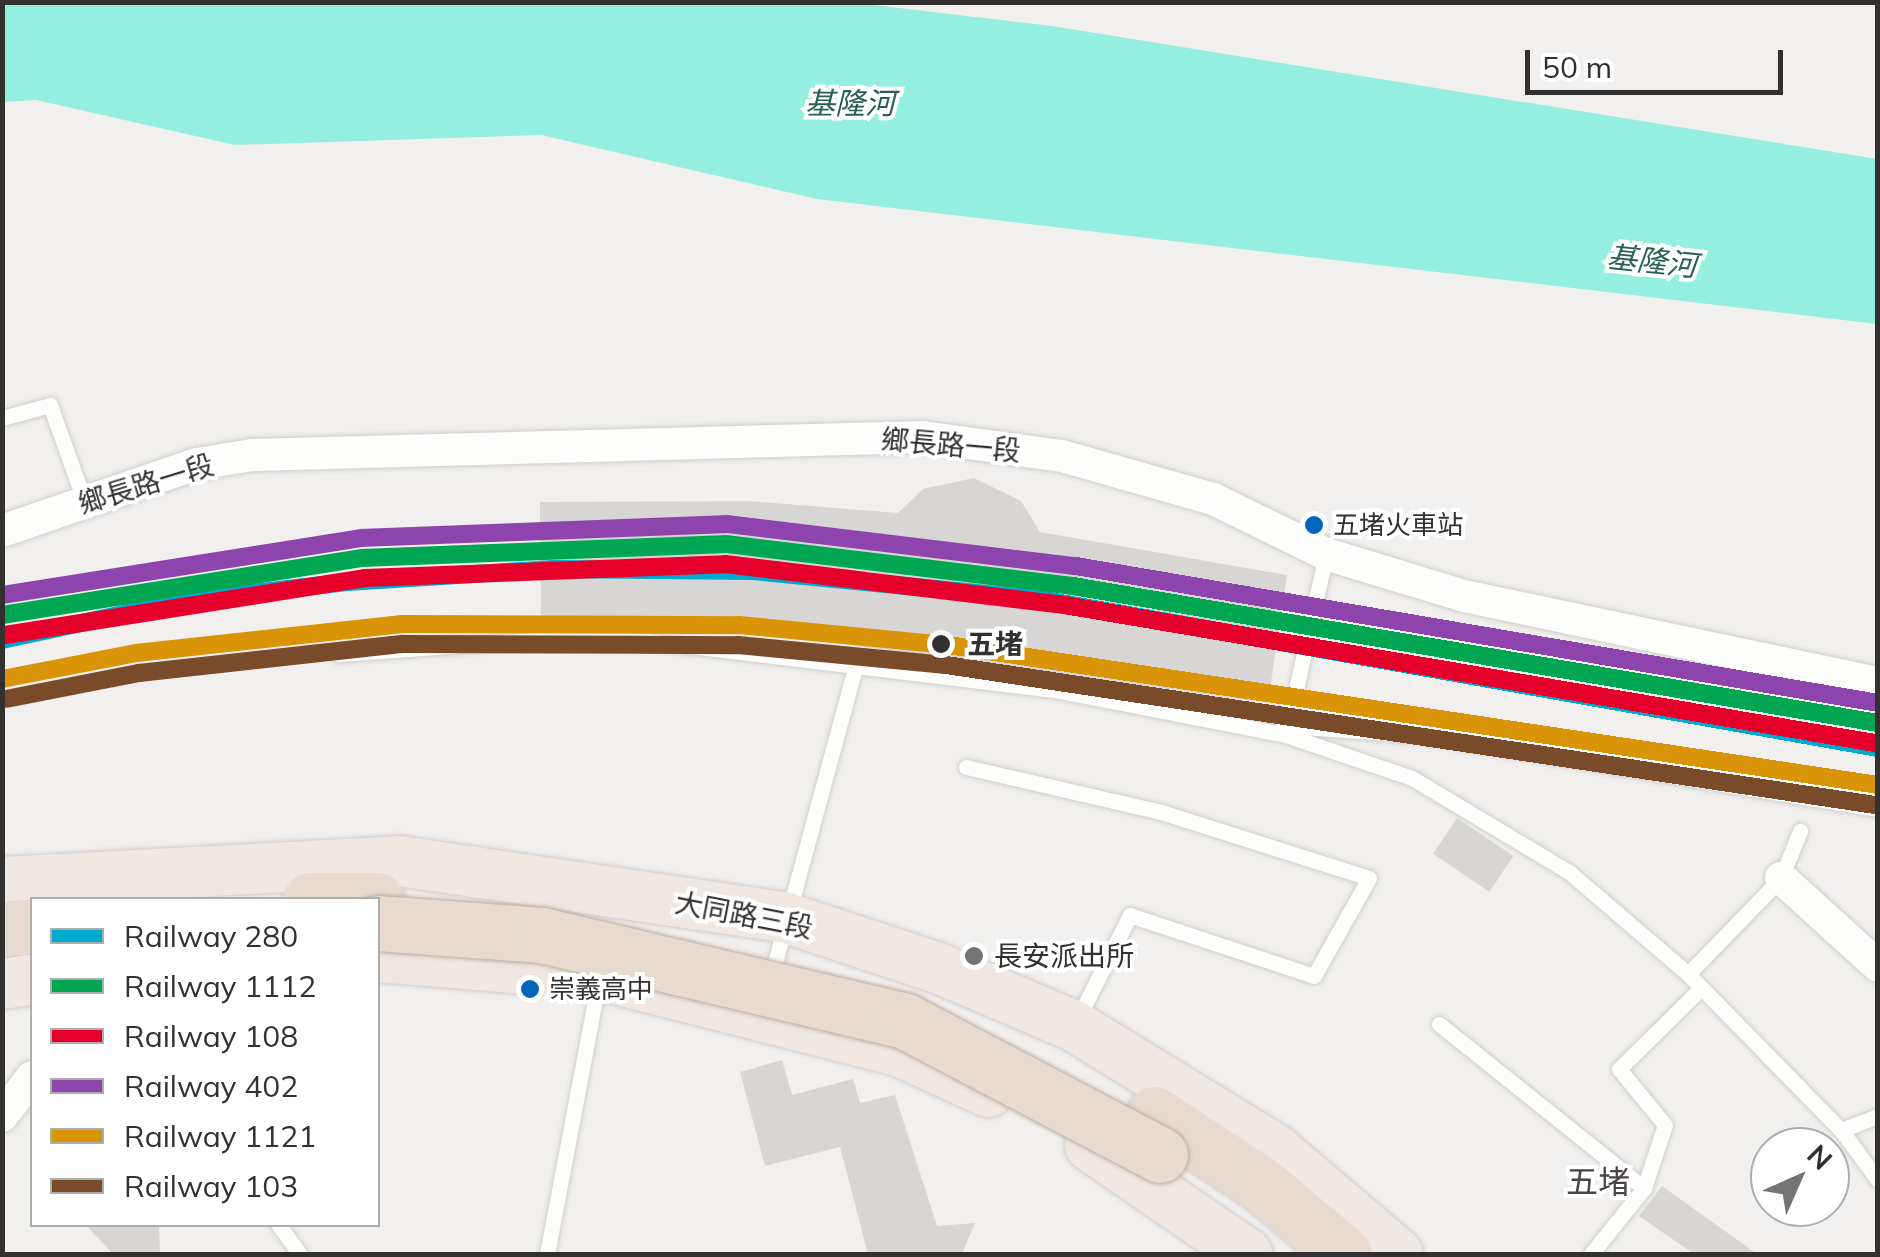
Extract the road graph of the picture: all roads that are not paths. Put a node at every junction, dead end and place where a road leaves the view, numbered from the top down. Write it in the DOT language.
graph roads {
  1 [pos="2,418"];
  2 [pos="85,502"];
  3 [pos="2,531"];
  4 [pos="1326,554"];
  5 [pos="338,654"];
  6 [pos="854,671"];
  7 [pos="1878,684"];
  8 [pos="1288,726"];
  9 [pos="966,767"];
  10 [pos="1878,802"];
  11 [pos="1800,831"];
  12 [pos="1781,878"];
  13 [pos="2,882"];
  14 [pos="37,897"];
  15 [pos="81,897"];
  16 [pos="380,900"];
  17 [pos="30,911"];
  18 [pos="784,917"];
  19 [pos="380,923"];
  20 [pos="2,929"];
  21 [pos="30,949"];
  22 [pos="2,952"];
  23 [pos="380,958"];
  24 [pos="1878,966"];
  25 [pos="1688,974"];
  26 [pos="600,975"];
  27 [pos="30,980"];
  28 [pos="2,984"];
  29 [pos="1702,988"];
  30 [pos="762,1017"];
  31 [pos="1439,1024"];
  32 [pos="1074,1026"];
  33 [pos="30,1080"];
  34 [pos="2,1116"];
  35 [pos="1878,1116"];
  36 [pos="1838,1127"];
  37 [pos="1849,1127"];
  38 [pos="1157,1135"];
  39 [pos="1850,1142"];
  40 [pos="1878,1180"];
  41 [pos="1644,1188"];
  42 [pos="280,1227"];
  43 [pos="300,1254"];
  44 [pos="547,1254"];
  45 [pos="1247,1254"];
  46 [pos="1295,1254"];
  47 [pos="1344,1254"];
  48 [pos="1398,1254"];
  49 [pos="1591,1254"];
  1 -- 2 [label="lane"];
  2 -- 3 [label="street, 鄉長路一段"];
  2 -- 4 [label="street, 鄉長路一段"];
  4 -- 7 [label="street, 鄉長路一段"];
  4 -- 8 [label="lane"];
  5 -- 6 [label="lane"];
  6 -- 8 [label="lane"];
  6 -- 18 [label="lane"];
  8 -- 10 [label="street"];
  8 -- 25 [label="lane"];
  9 -- 32 [label="lane"];
  11 -- 12 [label="lane"];
  12 -- 24 [label="street"];
  12 -- 25 [label="lane"];
  13 -- 14 [label="main road, 大同路三段"];
  15 -- 18 [label="main road, 大同路三段"];
  16 -- 38 [label="highway"];
  17 -- 20 [label="highway"];
  18 -- 30 [label="lane"];
  18 -- 32 [label="main road, 大同路三段"];
  19 -- 38 [label="highway, bridge"];
  21 -- 22 [label="highway"];
  23 -- 26 [label="main road"];
  25 -- 29 [label="lane"];
  26 -- 30 [label="main road"];
  26 -- 44 [label="lane"];
  27 -- 28 [label="main road"];
  29 -- 36 [label="lane"];
  29 -- 41 [label="lane"];
  30 -- 45 [label="main road"];
  31 -- 41 [label="lane"];
  32 -- 48 [label="main road, 大同路三段"];
  33 -- 34 [label="street"];
  35 -- 37 [label="lane"];
  38 -- 46 [label="highway"];
  38 -- 47 [label="highway"];
  39 -- 40 [label="lane"];
  41 -- 49 [label="lane"];
  42 -- 43 [label="lane"];
}
